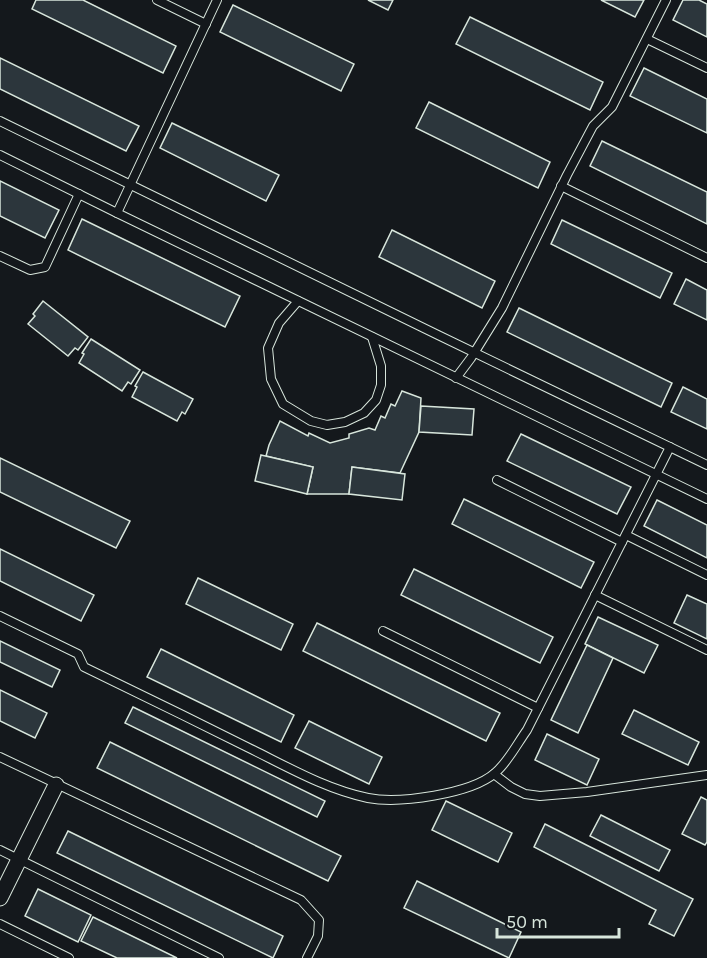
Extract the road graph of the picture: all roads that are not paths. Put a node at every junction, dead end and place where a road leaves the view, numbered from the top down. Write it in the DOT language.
graph roads {
  1 [pos="157,0"];
  2 [pos="217,0"];
  3 [pos="666,0"];
  4 [pos="206,24"];
  5 [pos="647,39"];
  6 [pos="707,68"];
  7 [pos="0,121"];
  8 [pos="0,155"];
  9 [pos="130,184"];
  10 [pos="561,186"];
  11 [pos="80,194"];
  12 [pos="117,213"];
  13 [pos="0,256"];
  14 [pos="707,258"];
  15 [pos="298,301"];
  16 [pos="372,337"];
  17 [pos="474,352"];
  18 [pos="456,378"];
  19 [pos="670,447"];
  20 [pos="707,465"];
  21 [pos="656,474"];
  22 [pos="496,480"];
  23 [pos="707,499"];
  24 [pos="624,539"];
  25 [pos="707,575"];
  26 [pos="596,595"];
  27 [pos="0,616"];
  28 [pos="383,631"];
  29 [pos="707,650"];
  30 [pos="538,708"];
  31 [pos="0,757"];
  32 [pos="494,774"];
  33 [pos="707,775"];
  34 [pos="56,785"];
  35 [pos="0,850"];
  36 [pos="19,859"];
  37 [pos="0,898"];
  38 [pos="0,924"];
  39 [pos="69,958"];
  40 [pos="219,958"];
  41 [pos="307,958"];
  1 -- 4 [label="lane"];
  2 -- 4 [label="lane"];
  3 -- 5 [label="lane"];
  4 -- 9 [label="lane"];
  5 -- 6 [label="lane"];
  5 -- 10 [label="lane"];
  7 -- 9 [label="lane"];
  8 -- 11 [label="lane"];
  9 -- 12 [label="lane"];
  9 -- 17 [label="lane"];
  10 -- 14 [label="lane"];
  10 -- 17 [label="lane"];
  11 -- 12 [label="lane"];
  11 -- 13 [label="lane"];
  12 -- 15 [label="lane"];
  15 -- 16 [label="lane"];
  15 -- 16 [label="lane"];
  16 -- 18 [label="lane"];
  17 -- 18 [label="lane"];
  17 -- 19 [label="lane"];
  18 -- 21 [label="lane"];
  19 -- 20 [label="lane"];
  19 -- 21 [label="lane"];
  21 -- 23 [label="lane"];
  21 -- 24 [label="lane"];
  22 -- 24 [label="lane"];
  24 -- 25 [label="lane"];
  24 -- 26 [label="lane"];
  26 -- 29 [label="lane"];
  26 -- 30 [label="lane"];
  27 -- 32 [label="lane"];
  28 -- 30 [label="lane"];
  30 -- 32 [label="lane"];
  31 -- 34 [label="lane"];
  32 -- 33 [label="lane"];
  34 -- 36 [label="street"];
  34 -- 41 [label="lane"];
  35 -- 36 [label="lane"];
  36 -- 37 [label="street"];
  36 -- 40 [label="lane"];
  38 -- 39 [label="lane"];
}
